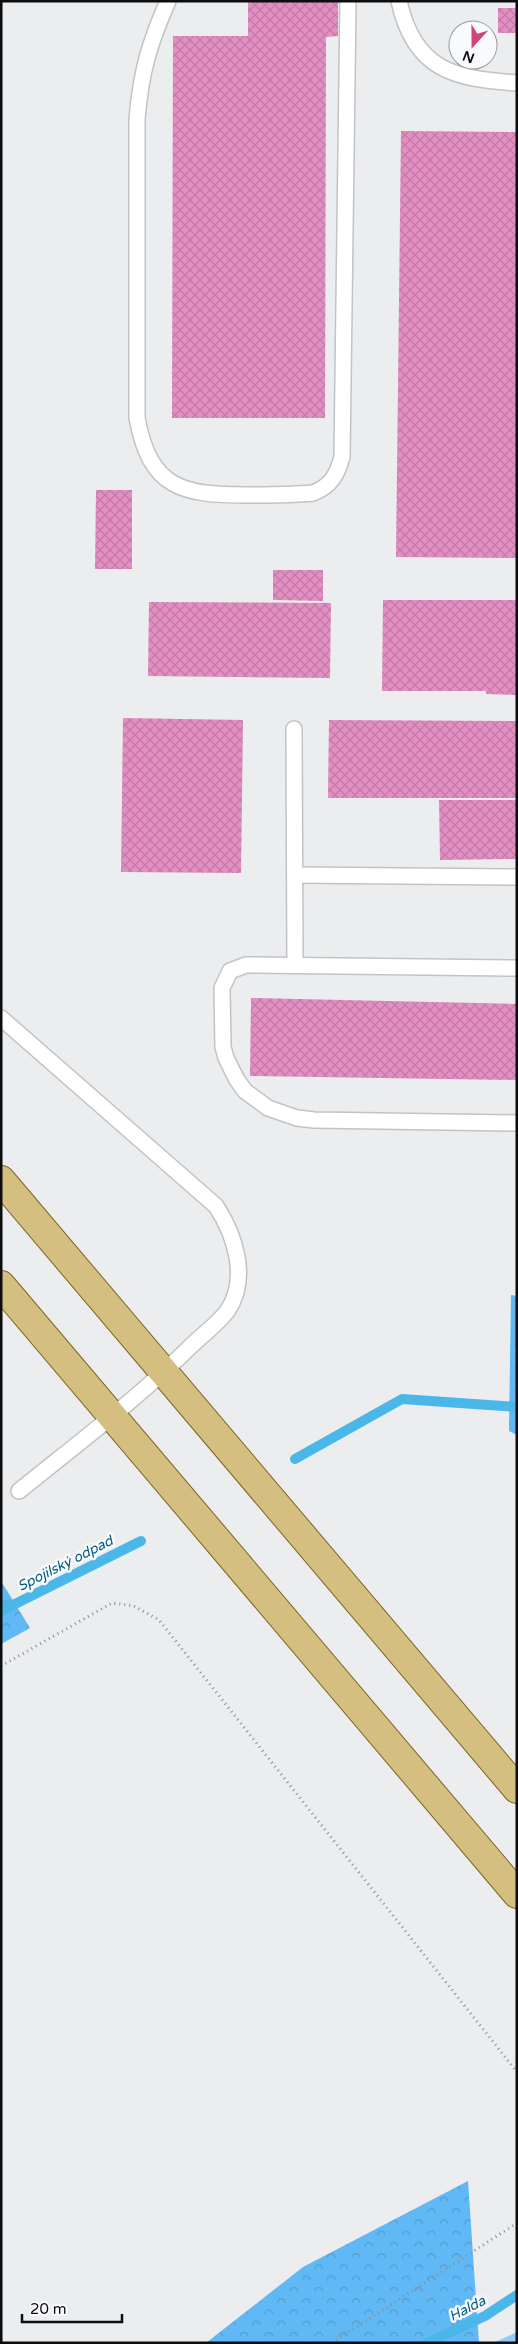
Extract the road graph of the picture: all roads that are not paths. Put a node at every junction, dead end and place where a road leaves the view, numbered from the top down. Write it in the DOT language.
graph roads {
  1 [pos="168,1"];
  2 [pos="348,1"];
  3 [pos="399,1"];
  4 [pos="517,83"];
  5 [pos="294,729"];
  6 [pos="295,875"];
  7 [pos="517,877"];
  8 [pos="295,964"];
  9 [pos="517,968"];
  10 [pos="1,1018"];
  11 [pos="517,1123"];
  12 [pos="1,1180"];
  13 [pos="1,1285"];
  14 [pos="164,1372"];
  15 [pos="111,1416"];
  16 [pos="19,1491"];
  17 [pos="517,1789"];
  18 [pos="517,1894"];
  1 -- 2 [label="lane"];
  3 -- 4 [label="lane"];
  5 -- 6 [label="lane"];
  6 -- 7 [label="lane"];
  6 -- 8 [label="lane"];
  8 -- 9 [label="lane"];
  8 -- 11 [label="lane"];
  10 -- 14 [label="lane"];
  12 -- 14 [label="main road"];
  13 -- 15 [label="main road"];
  14 -- 15 [label="lane"];
  14 -- 17 [label="main road"];
  15 -- 16 [label="lane"];
  15 -- 18 [label="main road"];
}
